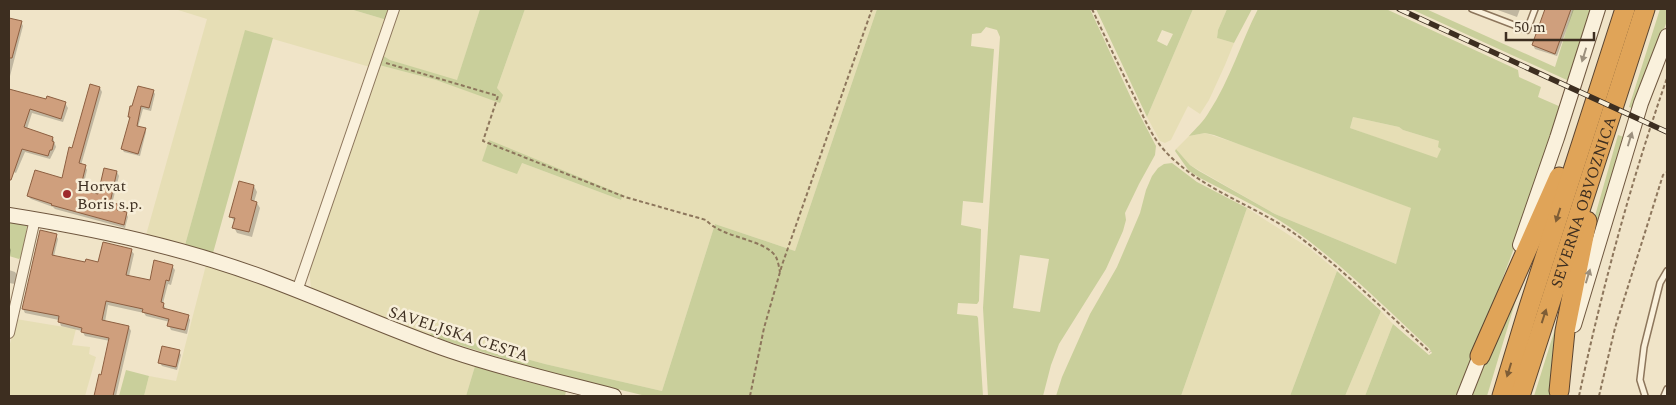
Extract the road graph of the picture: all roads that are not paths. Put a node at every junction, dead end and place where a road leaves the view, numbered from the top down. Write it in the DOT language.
graph roads {
  1 [pos="394,9"];
  2 [pos="1472,9"];
  3 [pos="1535,9"];
  4 [pos="1598,9"];
  5 [pos="1625,9"];
  6 [pos="1645,9"];
  7 [pos="1667,36"];
  8 [pos="1606,69"];
  9 [pos="1618,91"];
  10 [pos="9,215"];
  11 [pos="34,219"];
  12 [pos="1667,271"];
  13 [pos="297,290"];
  14 [pos="12,304"];
  15 [pos="9,333"];
  16 [pos="1480,356"];
  17 [pos="1667,389"];
  18 [pos="1558,394"];
  19 [pos="614,396"];
  20 [pos="1464,396"];
  21 [pos="1502,396"];
  22 [pos="1520,396"];
  23 [pos="1645,396"];
  24 [pos="1664,396"];
  1 -- 13 [label="street"];
  2 -- 3 [label="lane"];
  4 -- 16 [label="main road, one-way"];
  5 -- 8 [label="highway, SEVERNA OBVOZNICA"];
  6 -- 9 [label="highway, SEVERNA OBVOZNICA"];
  18 -- 7 [label="main road, one-way"];
  8 -- 16 [label="highway"];
  8 -- 21 [label="highway, SEVERNA OBVOZNICA, one-way"];
  9 -- 18 [label="highway"];
  22 -- 9 [label="highway, SEVERNA OBVOZNICA, one-way"];
  10 -- 11 [label="main road, SAVELJSKA CESTA"];
  11 -- 13 [label="main road, SAVELJSKA CESTA"];
  11 -- 14 [label="street"];
  12 -- 23 [label="lane"];
  13 -- 19 [label="main road, SAVELJSKA CESTA"];
  14 -- 15 [label="street"];
  16 -- 20 [label="main road"];
  17 -- 24 [label="lane"];
}
